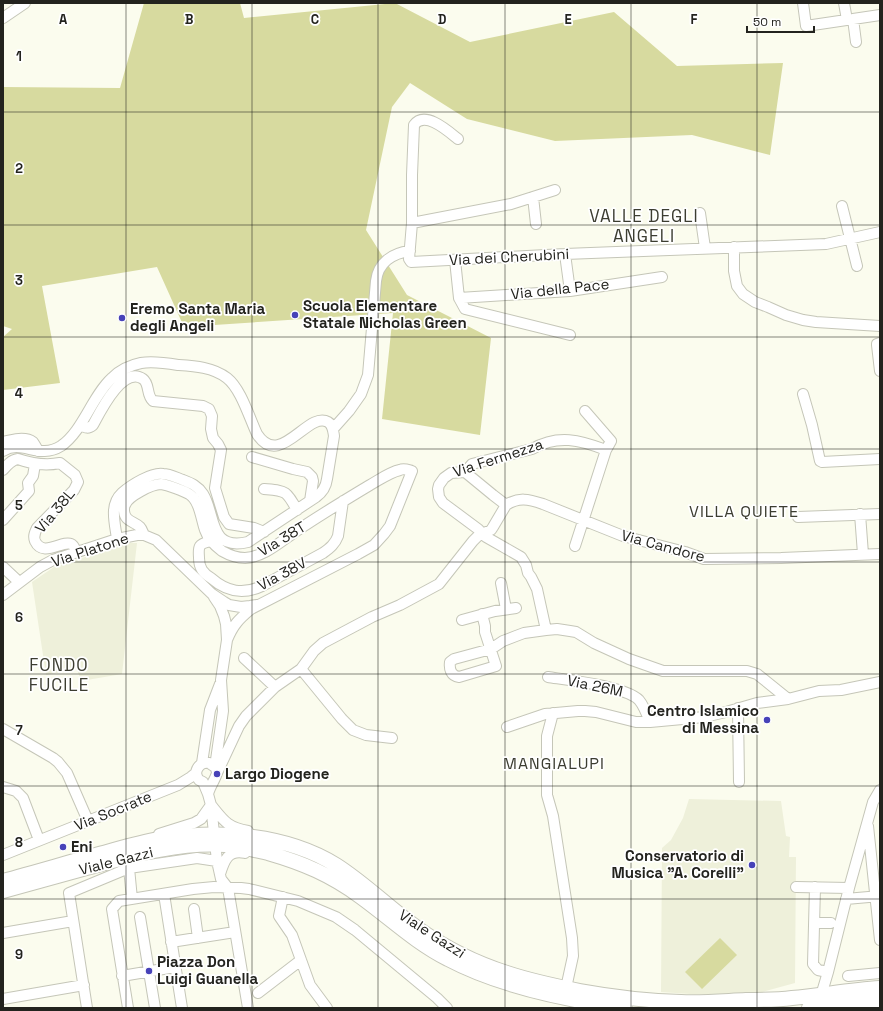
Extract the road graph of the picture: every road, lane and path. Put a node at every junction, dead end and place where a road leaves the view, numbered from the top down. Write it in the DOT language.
graph roads {
  1 [pos="25,3"];
  2 [pos="803,3"];
  3 [pos="844,3"];
  4 [pos="880,15"];
  5 [pos="3,18"];
  6 [pos="850,19"];
  7 [pos="856,42"];
  8 [pos="458,139"];
  9 [pos="555,190"];
  10 [pos="533,197"];
  11 [pos="842,206"];
  12 [pos="700,213"];
  13 [pos="412,223"];
  14 [pos="536,224"];
  15 [pos="880,232"];
  16 [pos="850,239"];
  17 [pos="734,247"];
  18 [pos="705,248"];
  19 [pos="410,251"];
  20 [pos="565,254"];
  21 [pos="454,260"];
  22 [pos="857,266"];
  23 [pos="662,277"];
  24 [pos="570,291"];
  25 [pos="459,298"];
  26 [pos="880,326"];
  27 [pos="570,335"];
  28 [pos="880,343"];
  29 [pos="880,371"];
  30 [pos="803,394"];
  31 [pos="586,411"];
  32 [pos="80,425"];
  33 [pos="333,429"];
  34 [pos="3,442"];
  35 [pos="606,450"];
  36 [pos="3,451"];
  37 [pos="38,451"];
  38 [pos="252,457"];
  39 [pos="880,459"];
  40 [pos="35,464"];
  41 [pos="3,470"];
  42 [pos="465,472"];
  43 [pos="264,488"];
  44 [pos="310,501"];
  45 [pos="343,501"];
  46 [pos="506,504"];
  47 [pos="297,510"];
  48 [pos="860,514"];
  49 [pos="880,514"];
  50 [pos="798,518"];
  51 [pos="3,520"];
  52 [pos="584,520"];
  53 [pos="264,532"];
  54 [pos="482,533"];
  55 [pos="144,535"];
  56 [pos="116,539"];
  57 [pos="211,540"];
  58 [pos="575,546"];
  59 [pos="76,552"];
  60 [pos="864,554"];
  61 [pos="880,554"];
  62 [pos="3,568"];
  63 [pos="19,582"];
  64 [pos="501,583"];
  65 [pos="212,594"];
  66 [pos="3,595"];
  67 [pos="263,604"];
  68 [pos="482,614"];
  69 [pos="462,620"];
  70 [pos="546,630"];
  71 [pos="227,640"];
  72 [pos="491,649"];
  73 [pos="244,658"];
  74 [pos="301,669"];
  75 [pos="548,677"];
  76 [pos="221,680"];
  77 [pos="880,682"];
  78 [pos="275,687"];
  79 [pos="788,699"];
  80 [pos="738,708"];
  81 [pos="553,713"];
  82 [pos="650,722"];
  83 [pos="507,727"];
  84 [pos="3,729"];
  85 [pos="392,738"];
  86 [pos="202,763"];
  87 [pos="217,770"];
  88 [pos="200,779"];
  89 [pos="738,782"];
  90 [pos="3,787"];
  91 [pos="879,791"];
  92 [pos="208,794"];
  93 [pos="211,806"];
  94 [pos="88,821"];
  95 [pos="868,821"];
  96 [pos="264,839"];
  97 [pos="39,840"];
  98 [pos="215,840"];
  99 [pos="134,844"];
  100 [pos="189,846"];
  101 [pos="3,855"];
  102 [pos="217,861"];
  103 [pos="129,868"];
  104 [pos="220,874"];
  105 [pos="3,881"];
  106 [pos="796,887"];
  107 [pos="815,887"];
  108 [pos="228,888"];
  109 [pos="849,888"];
  110 [pos="3,891"];
  111 [pos="164,894"];
  112 [pos="878,896"];
  113 [pos="282,897"];
  114 [pos="362,898"];
  115 [pos="132,899"];
  116 [pos="846,899"];
  117 [pos="194,909"];
  118 [pos="140,917"];
  119 [pos="73,921"];
  120 [pos="814,923"];
  121 [pos="831,923"];
  122 [pos="235,932"];
  123 [pos="3,933"];
  124 [pos="198,938"];
  125 [pos="880,940"];
  126 [pos="171,942"];
  127 [pos="301,960"];
  128 [pos="175,967"];
  129 [pos="149,972"];
  130 [pos="828,972"];
  131 [pos="880,972"];
  132 [pos="122,976"];
  133 [pos="848,976"];
  134 [pos="84,985"];
  135 [pos="566,988"];
  136 [pos="880,988"];
  137 [pos="258,993"];
  138 [pos="3,998"];
  139 [pos="880,1001"];
  140 [pos="817,1004"];
  141 [pos="87,1008"];
  142 [pos="128,1008"];
  143 [pos="155,1008"];
  144 [pos="182,1008"];
  145 [pos="248,1008"];
  146 [pos="327,1008"];
  147 [pos="447,1008"];
  148 [pos="625,1008"];
  1 -- 5 [label="street"];
  2 -- 6 [label="street"];
  3 -- 6 [label="street"];
  4 -- 6 [label="street"];
  6 -- 7 [label="street"];
  8 -- 13 [label="street"];
  9 -- 10 [label="street"];
  10 -- 13 [label="street"];
  10 -- 14 [label="street"];
  11 -- 16 [label="street"];
  12 -- 18 [label="street"];
  13 -- 19 [label="street"];
  15 -- 16 [label="street, Via dei Cherubini"];
  16 -- 17 [label="street, Via dei Cherubini"];
  16 -- 22 [label="street"];
  17 -- 18 [label="street, Via dei Cherubini"];
  17 -- 26 [label="street"];
  18 -- 20 [label="street, Via dei Cherubini"];
  19 -- 21 [label="street, Via dei Cherubini"];
  19 -- 33 [label="street"];
  20 -- 21 [label="street, Via dei Cherubini"];
  20 -- 24 [label="street"];
  21 -- 25 [label="street"];
  23 -- 24 [label="street, Via della Pace"];
  24 -- 25 [label="street, Via della Pace"];
  25 -- 27 [label="street"];
  28 -- 29 [label="street"];
  30 -- 39 [label="street"];
  31 -- 35 [label="street"];
  32 -- 33 [label="street"];
  32 -- 37 [label="street"];
  32 -- 53 [label="street"];
  33 -- 44 [label="street"];
  34 -- 37 [label="street"];
  35 -- 42 [label="street, Via Fermezza"];
  35 -- 52 [label="street"];
  36 -- 37 [label="street"];
  38 -- 44 [label="street"];
  40 -- 41 [label="street"];
  40 -- 51 [label="street"];
  40 -- 59 [label="street, Via 38L"];
  42 -- 46 [label="street"];
  42 -- 54 [label="street, Via Fermezza"];
  43 -- 47 [label="street"];
  44 -- 47 [label="street"];
  45 -- 57 [label="street, Via 38T"];
  45 -- 57 [label="street, Via 38V"];
  45 -- 67 [label="street, Via 38T"];
  46 -- 52 [label="street, Via Candore"];
  46 -- 54 [label="street"];
  47 -- 53 [label="street"];
  48 -- 49 [label="street"];
  48 -- 50 [label="street"];
  48 -- 60 [label="street"];
  52 -- 58 [label="street"];
  52 -- 60 [label="street, Via Candore"];
  53 -- 56 [label="street"];
  54 -- 70 [label="street"];
  54 -- 74 [label="street"];
  55 -- 56 [label="street, Via Platone"];
  55 -- 57 [label="street, Via 38T"];
  55 -- 65 [label="street, Via Platone"];
  56 -- 59 [label="street, Via Platone"];
  59 -- 63 [label="street, Via Platone"];
  60 -- 61 [label="street, Via Candore"];
  62 -- 63 [label="street"];
  63 -- 66 [label="street, Via Platone"];
  64 -- 68 [label="street"];
  65 -- 67 [label="street, Via Platone"];
  65 -- 71 [label="street, Via Platone"];
  67 -- 71 [label="street"];
  68 -- 69 [label="street"];
  68 -- 72 [label="street"];
  70 -- 72 [label="street"];
  70 -- 79 [label="street"];
  71 -- 76 [label="street"];
  72 -- 72 [label="street"];
  73 -- 78 [label="street"];
  74 -- 78 [label="street"];
  74 -- 85 [label="street"];
  75 -- 82 [label="street, Via 26M"];
  76 -- 86 [label="street"];
  76 -- 87 [label="street"];
  77 -- 79 [label="street"];
  78 -- 87 [label="street"];
  79 -- 80 [label="street"];
  80 -- 82 [label="street"];
  80 -- 89 [label="street"];
  81 -- 82 [label="street"];
  81 -- 83 [label="street"];
  81 -- 135 [label="street"];
  84 -- 94 [label="street"];
  86 -- 87 [label="street"];
  86 -- 88 [label="street"];
  87 -- 88 [label="street"];
  87 -- 92 [label="street"];
  88 -- 92 [label="street"];
  88 -- 94 [label="street, Via Socrate"];
  90 -- 97 [label="street"];
  91 -- 95 [label="street"];
  92 -- 93 [label="street"];
  93 -- 96 [label="street"];
  93 -- 98 [label="street"];
  93 -- 99 [label="street"];
  94 -- 97 [label="street, Via Socrate"];
  95 -- 109 [label="street"];
  95 -- 112 [label="street"];
  96 -- 98 [label="main road, Viale Gazzi"];
  96 -- 135 [label="main road, Viale Gazzi"];
  97 -- 101 [label="street, Via Socrate"];
  98 -- 99 [label="main road, Viale Gazzi"];
  98 -- 100 [label="main road, Viale Gazzi"];
  98 -- 102 [label="street"];
  98 -- 114 [label="main road, Viale Gazzi"];
  99 -- 105 [label="main road, Viale Gazzi"];
  100 -- 102 [label="street"];
  100 -- 110 [label="main road, Viale Gazzi"];
  102 -- 103 [label="street"];
  102 -- 104 [label="street"];
  103 -- 115 [label="street"];
  103 -- 119 [label="street"];
  104 -- 108 [label="street"];
  104 -- 114 [label="street"];
  106 -- 107 [label="street"];
  107 -- 109 [label="street"];
  107 -- 120 [label="street"];
  108 -- 111 [label="street"];
  108 -- 113 [label="street"];
  108 -- 122 [label="street"];
  109 -- 116 [label="street"];
  111 -- 115 [label="street"];
  111 -- 126 [label="street"];
  112 -- 116 [label="street"];
  112 -- 125 [label="street"];
  113 -- 127 [label="street"];
  113 -- 147 [label="street"];
  114 -- 148 [label="main road, Viale Gazzi"];
  115 -- 132 [label="street"];
  116 -- 130 [label="street"];
  117 -- 124 [label="street"];
  118 -- 129 [label="street"];
  119 -- 123 [label="street"];
  119 -- 134 [label="street"];
  120 -- 121 [label="street"];
  120 -- 130 [label="street"];
  122 -- 124 [label="street"];
  122 -- 145 [label="street"];
  124 -- 126 [label="street"];
  126 -- 128 [label="street"];
  127 -- 137 [label="street"];
  127 -- 146 [label="street"];
  128 -- 129 [label="street"];
  128 -- 144 [label="street"];
  129 -- 132 [label="street"];
  129 -- 143 [label="street"];
  130 -- 140 [label="street"];
  131 -- 133 [label="street"];
  132 -- 142 [label="street"];
  134 -- 138 [label="street"];
  134 -- 141 [label="street"];
  135 -- 140 [label="main road, Viale Gazzi"];
  136 -- 140 [label="main road, Viale Gazzi"];
  139 -- 140 [label="main road, Viale Gazzi"];
}
